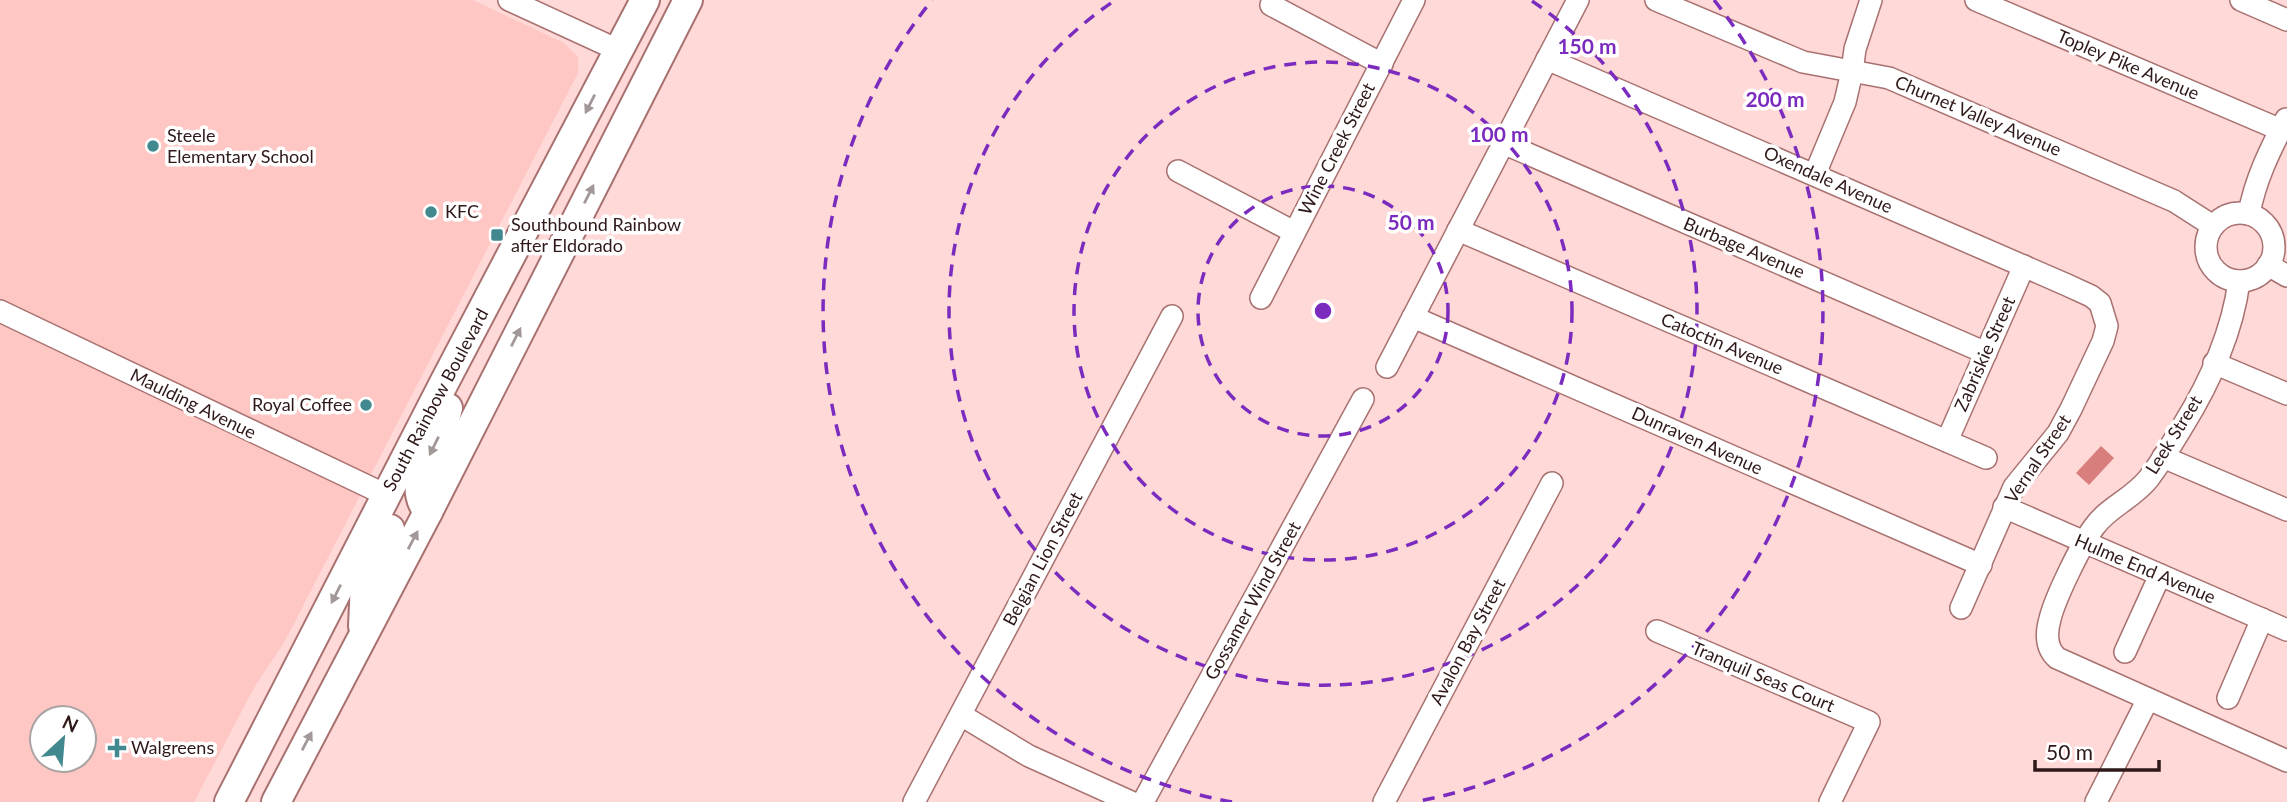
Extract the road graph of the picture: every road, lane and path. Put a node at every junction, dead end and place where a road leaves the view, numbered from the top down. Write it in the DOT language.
graph roads {
  1 [pos="509,0"];
  2 [pos="645,0"];
  3 [pos="664,0"];
  4 [pos="688,0"];
  5 [pos="1414,0"];
  6 [pos="1578,0"];
  7 [pos="1656,0"];
  8 [pos="1871,0"];
  9 [pos="1976,0"];
  10 [pos="2241,0"];
  11 [pos="1271,5"];
  12 [pos="2287,20"];
  13 [pos="671,36"];
  14 [pos="618,50"];
  15 [pos="1547,59"];
  16 [pos="1382,64"];
  17 [pos="1852,72"];
  18 [pos="2284,124"];
  19 [pos="1503,144"];
  20 [pos="604,165"];
  21 [pos="1178,171"];
  22 [pos="1815,174"];
  23 [pos="2249,214"];
  24 [pos="2213,226"];
  25 [pos="1458,230"];
  26 [pos="1294,232"];
  27 [pos="2268,265"];
  28 [pos="2024,266"];
  29 [pos="2287,276"];
  30 [pos="2239,281"];
  31 [pos="1261,299"];
  32 [pos="2104,310"];
  33 [pos="0,311"];
  34 [pos="1172,316"];
  35 [pos="1413,317"];
  36 [pos="1986,353"];
  37 [pos="2214,363"];
  38 [pos="1387,367"];
  39 [pos="445,381"];
  40 [pos="2287,394"];
  41 [pos="1363,399"];
  42 [pos="1947,442"];
  43 [pos="2163,457"];
  44 [pos="1986,458"];
  45 [pos="1552,483"];
  46 [pos="386,495"];
  47 [pos="2004,507"];
  48 [pos="2287,510"];
  49 [pos="428,512"];
  50 [pos="2085,543"];
  51 [pos="1980,565"];
  52 [pos="2160,575"];
  53 [pos="1961,608"];
  54 [pos="2262,619"];
  55 [pos="2287,630"];
  56 [pos="1657,631"];
  57 [pos="362,636"];
  58 [pos="2125,652"];
  59 [pos="2228,698"];
  60 [pos="2148,699"];
  61 [pos="961,715"];
  62 [pos="253,756"];
  63 [pos="2287,761"];
  64 [pos="214,802"];
  65 [pos="229,802"];
  66 [pos="276,802"];
  67 [pos="914,802"];
  68 [pos="1131,802"];
  69 [pos="1143,802"];
  70 [pos="1384,802"];
  71 [pos="1830,802"];
  72 [pos="2096,802"];
  1 -- 14 [label="street"];
  2 -- 14 [label="main road, South Rainbow Boulevard"];
  3 -- 13 [label="main road"];
  4 -- 13 [label="main road"];
  5 -- 16 [label="street, Wine Creek Street"];
  6 -- 15 [label="street"];
  7 -- 17 [label="street, Churnet Valley Avenue"];
  8 -- 17 [label="street"];
  9 -- 18 [label="street, Topley Pike Avenue"];
  10 -- 12 [label="street"];
  11 -- 16 [label="street"];
  13 -- 20 [label="main road"];
  14 -- 20 [label="main road"];
  14 -- 39 [label="main road, South Rainbow Boulevard, one-way"];
  15 -- 19 [label="street"];
  15 -- 22 [label="street, Oxendale Avenue"];
  16 -- 26 [label="street, Wine Creek Street"];
  17 -- 22 [label="street"];
  17 -- 24 [label="street, Churnet Valley Avenue"];
  18 -- 23 [label="street"];
  19 -- 25 [label="street"];
  19 -- 36 [label="street, Burbage Avenue"];
  49 -- 20 [label="main road, one-way"];
  21 -- 26 [label="street"];
  22 -- 28 [label="street, Oxendale Avenue"];
  23 -- 24 [label="street"];
  23 -- 27 [label="street"];
  24 -- 30 [label="street"];
  25 -- 35 [label="street"];
  25 -- 42 [label="street, Catoctin Avenue"];
  26 -- 31 [label="street, Wine Creek Street"];
  27 -- 29 [label="street"];
  27 -- 30 [label="street"];
  28 -- 32 [label="street, Oxendale Avenue"];
  28 -- 36 [label="street, Zabriskie Street"];
  30 -- 37 [label="street, Leek Street"];
  32 -- 47 [label="street, Vernal Street"];
  33 -- 46 [label="street, Maulding Avenue"];
  34 -- 61 [label="street, Belgian Lion Street"];
  35 -- 38 [label="street"];
  35 -- 51 [label="street, Dunraven Avenue"];
  36 -- 42 [label="street, Zabriskie Street"];
  37 -- 40 [label="street"];
  37 -- 43 [label="street, Leek Street"];
  39 -- 46 [label="main road, South Rainbow Boulevard"];
  39 -- 49 [label="main road, one-way"];
  41 -- 69 [label="street, Gossamer Wind Street"];
  42 -- 44 [label="street, Catoctin Avenue"];
  43 -- 48 [label="street"];
  43 -- 50 [label="street, Leek Street"];
  45 -- 70 [label="street, Avalon Bay Street"];
  46 -- 57 [label="main road"];
  46 -- 62 [label="main road, South Rainbow Boulevard, one-way"];
  47 -- 50 [label="street, Hulme End Avenue"];
  47 -- 51 [label="street, Vernal Street"];
  57 -- 49 [label="main road, one-way"];
  50 -- 52 [label="street, Hulme End Avenue"];
  50 -- 60 [label="street, Leek Street"];
  51 -- 53 [label="street, Vernal Street"];
  52 -- 54 [label="street, Hulme End Avenue"];
  52 -- 58 [label="street"];
  54 -- 55 [label="street, Hulme End Avenue"];
  54 -- 59 [label="street"];
  56 -- 71 [label="street, Tranquil Seas Court"];
  66 -- 57 [label="main road, one-way"];
  60 -- 63 [label="street"];
  60 -- 72 [label="street"];
  61 -- 67 [label="street, Belgian Lion Street"];
  61 -- 68 [label="street"];
  62 -- 64 [label="main road"];
  62 -- 65 [label="main road, South Rainbow Boulevard"];
}
